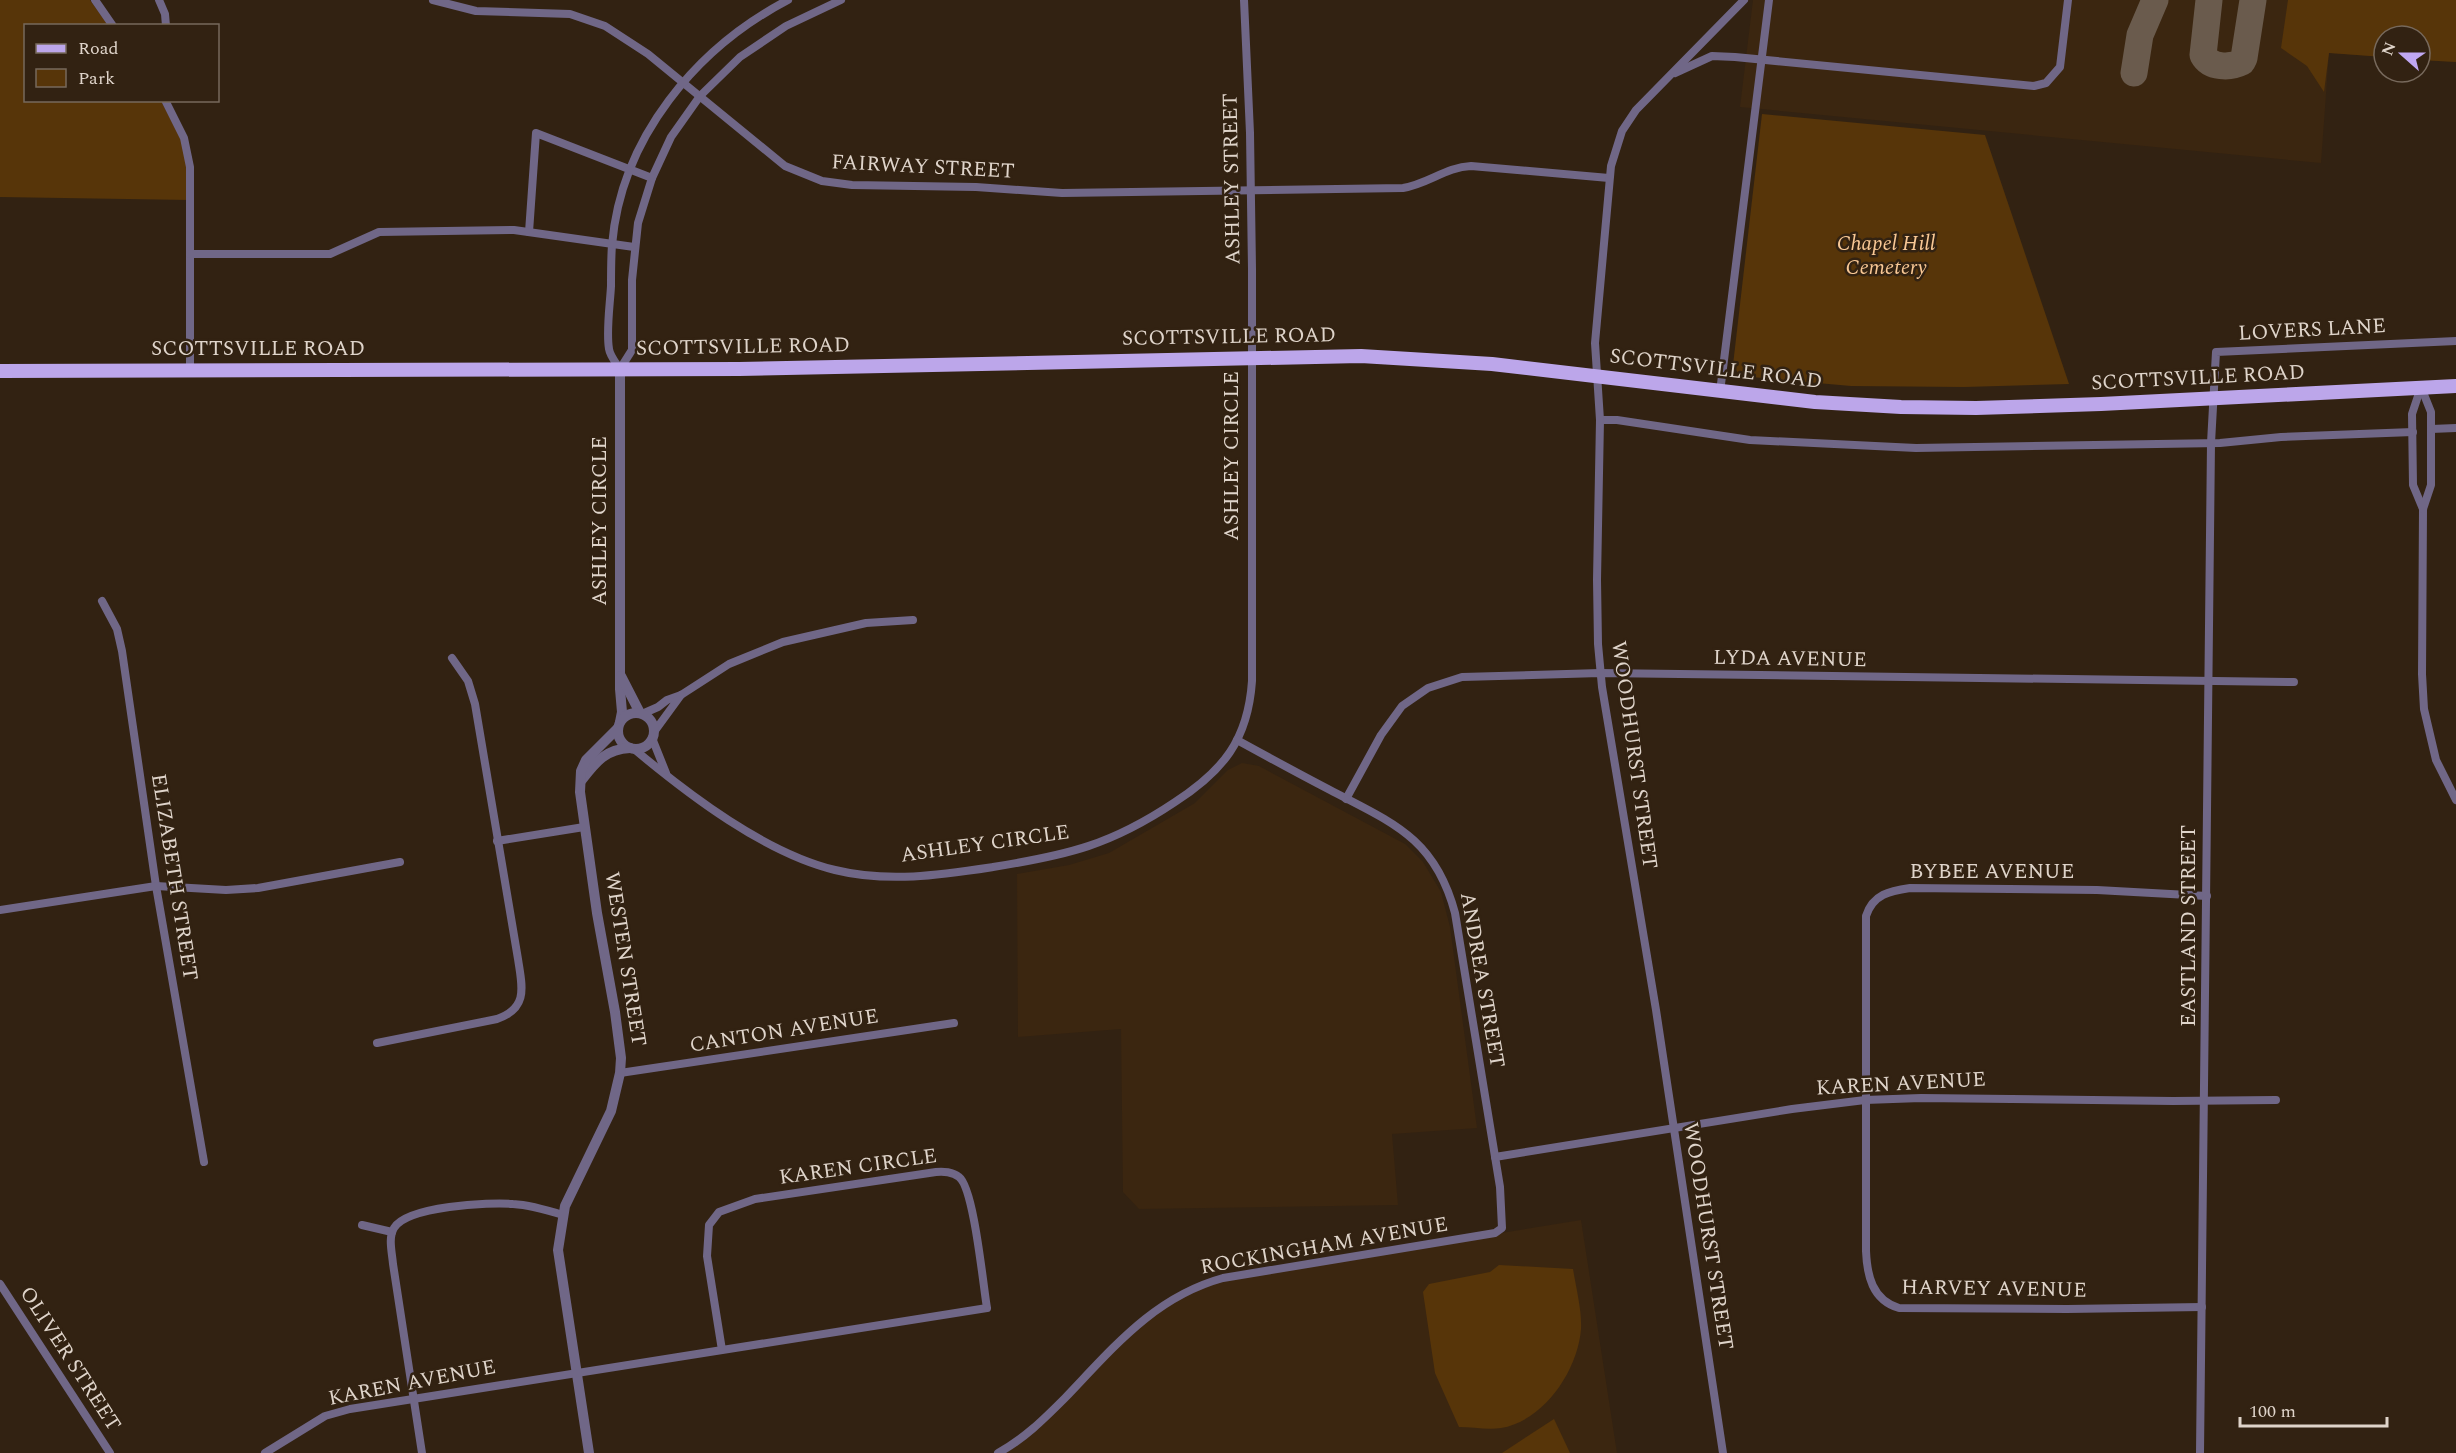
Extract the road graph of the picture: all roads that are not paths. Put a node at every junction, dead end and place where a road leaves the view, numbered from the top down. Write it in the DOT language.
graph roads {
  1 [pos="95,0"];
  2 [pos="159,0"];
  3 [pos="433,0"];
  4 [pos="788,0"];
  5 [pos="841,0"];
  6 [pos="1244,0"];
  7 [pos="1744,0"];
  8 [pos="1769,0"];
  9 [pos="2068,0"];
  10 [pos="112,24"];
  11 [pos="166,24"];
  12 [pos="1761,58"];
  13 [pos="1665,80"];
  14 [pos="683,82"];
  15 [pos="700,96"];
  16 [pos="166,102"];
  17 [pos="630,171"];
  18 [pos="652,178"];
  19 [pos="1609,178"];
  20 [pos="1251,189"];
  21 [pos="529,232"];
  22 [pos="612,244"];
  23 [pos="634,247"];
  24 [pos="189,254"];
  25 [pos="2456,341"];
  26 [pos="1251,357"];
  27 [pos="620,369"];
  28 [pos="0,371"];
  29 [pos="190,371"];
  30 [pos="1596,376"];
  31 [pos="2456,386"];
  32 [pos="2421,387"];
  33 [pos="1720,392"];
  34 [pos="2212,398"];
  35 [pos="1600,420"];
  36 [pos="2456,428"];
  37 [pos="2431,429"];
  38 [pos="2413,432"];
  39 [pos="2211,443"];
  40 [pos="2423,508"];
  41 [pos="102,601"];
  42 [pos="913,620"];
  43 [pos="452,658"];
  44 [pos="1600,673"];
  45 [pos="620,674"];
  46 [pos="2209,682"];
  47 [pos="2294,682"];
  48 [pos="681,695"];
  49 [pos="641,714"];
  50 [pos="619,725"];
  51 [pos="653,735"];
  52 [pos="1238,740"];
  53 [pos="632,749"];
  54 [pos="666,774"];
  55 [pos="580,781"];
  56 [pos="1347,799"];
  57 [pos="2456,800"];
  58 [pos="584,827"];
  59 [pos="497,841"];
  60 [pos="400,862"];
  61 [pos="156,886"];
  62 [pos="2207,896"];
  63 [pos="0,910"];
  64 [pos="954,1023"];
  65 [pos="377,1043"];
  66 [pos="620,1073"];
  67 [pos="1865,1100"];
  68 [pos="2276,1100"];
  69 [pos="2206,1101"];
  70 [pos="1673,1128"];
  71 [pos="1495,1157"];
  72 [pos="204,1162"];
  73 [pos="563,1215"];
  74 [pos="362,1225"];
  75 [pos="1502,1230"];
  76 [pos="392,1232"];
  77 [pos="0,1284"];
  78 [pos="2202,1307"];
  79 [pos="722,1350"];
  80 [pos="575,1372"];
  81 [pos="415,1399"];
  82 [pos="110,1453"];
  83 [pos="265,1453"];
  84 [pos="422,1453"];
  85 [pos="589,1453"];
  86 [pos="998,1453"];
  87 [pos="1723,1453"];
  88 [pos="2200,1453"];
  1 -- 10 [label="street"];
  2 -- 11 [label="street"];
  3 -- 14 [label="street, FAIRWAY STREET"];
  4 -- 14 [label="street"];
  5 -- 15 [label="street"];
  6 -- 20 [label="street, ASHLEY STREET"];
  7 -- 13 [label="street, WOODHURST STREET"];
  8 -- 12 [label="street"];
  9 -- 12 [label="street"];
  12 -- 13 [label="street"];
  12 -- 33 [label="street"];
  13 -- 19 [label="street, WOODHURST STREET"];
  14 -- 15 [label="street, FAIRWAY STREET"];
  14 -- 17 [label="street"];
  15 -- 18 [label="street"];
  15 -- 20 [label="street, FAIRWAY STREET"];
  16 -- 24 [label="street"];
  17 -- 18 [label="street"];
  17 -- 21 [label="street"];
  17 -- 22 [label="street"];
  18 -- 23 [label="street"];
  19 -- 20 [label="street, FAIRWAY STREET"];
  19 -- 30 [label="street, WOODHURST STREET"];
  20 -- 26 [label="street, ASHLEY STREET"];
  21 -- 22 [label="street"];
  21 -- 24 [label="street"];
  22 -- 23 [label="street"];
  22 -- 27 [label="street"];
  23 -- 27 [label="street"];
  24 -- 29 [label="street"];
  25 -- 34 [label="street, LOVERS LANE"];
  26 -- 27 [label="main road, SCOTTSVILLE ROAD"];
  26 -- 30 [label="main road, SCOTTSVILLE ROAD"];
  26 -- 52 [label="street, ASHLEY CIRCLE"];
  27 -- 29 [label="main road, SCOTTSVILLE ROAD"];
  27 -- 45 [label="street, ASHLEY CIRCLE"];
  28 -- 29 [label="main road, SCOTTSVILLE ROAD"];
  30 -- 33 [label="main road, SCOTTSVILLE ROAD"];
  30 -- 35 [label="street, WOODHURST STREET"];
  31 -- 32 [label="main road, SCOTTSVILLE ROAD"];
  32 -- 34 [label="main road, SCOTTSVILLE ROAD"];
  32 -- 37 [label="street"];
  32 -- 38 [label="street"];
  33 -- 34 [label="main road, SCOTTSVILLE ROAD"];
  34 -- 39 [label="street, EASTLAND STREET"];
  35 -- 39 [label="street"];
  35 -- 44 [label="street, WOODHURST STREET"];
  36 -- 37 [label="street"];
  37 -- 40 [label="street"];
  38 -- 39 [label="street"];
  38 -- 40 [label="street"];
  39 -- 46 [label="street, EASTLAND STREET"];
  40 -- 57 [label="street"];
  41 -- 61 [label="street, ELIZABETH STREET"];
  42 -- 48 [label="street"];
  43 -- 59 [label="street"];
  44 -- 46 [label="street, LYDA AVENUE"];
  44 -- 56 [label="street, LYDA AVENUE"];
  44 -- 70 [label="street, WOODHURST STREET"];
  45 -- 49 [label="street, ASHLEY CIRCLE"];
  45 -- 50 [label="street, ASHLEY CIRCLE"];
  46 -- 47 [label="street, LYDA AVENUE"];
  46 -- 62 [label="street, EASTLAND STREET"];
  48 -- 49 [label="street"];
  48 -- 51 [label="street"];
  49 -- 50 [label="street"];
  49 -- 51 [label="street"];
  50 -- 53 [label="street"];
  50 -- 55 [label="street, WESTEN STREET"];
  51 -- 53 [label="street"];
  51 -- 54 [label="street"];
  52 -- 54 [label="street, ASHLEY CIRCLE"];
  52 -- 56 [label="street, ANDREA STREET"];
  53 -- 54 [label="street, ASHLEY CIRCLE"];
  53 -- 55 [label="street"];
  55 -- 58 [label="street, WESTEN STREET"];
  56 -- 71 [label="street, ANDREA STREET"];
  58 -- 59 [label="street"];
  58 -- 66 [label="street, WESTEN STREET"];
  59 -- 65 [label="street"];
  60 -- 61 [label="street"];
  61 -- 63 [label="street"];
  61 -- 72 [label="street, ELIZABETH STREET"];
  62 -- 67 [label="street, BYBEE AVENUE"];
  62 -- 69 [label="street, EASTLAND STREET"];
  64 -- 66 [label="street, CANTON AVENUE"];
  66 -- 73 [label="street, WESTEN STREET"];
  67 -- 69 [label="street, KAREN AVENUE"];
  67 -- 70 [label="street, KAREN AVENUE"];
  67 -- 78 [label="street, HARVEY AVENUE"];
  68 -- 69 [label="street, KAREN AVENUE"];
  69 -- 78 [label="street, EASTLAND STREET"];
  70 -- 71 [label="street, KAREN AVENUE"];
  70 -- 87 [label="street, WOODHURST STREET"];
  71 -- 75 [label="street, ANDREA STREET"];
  73 -- 76 [label="street"];
  73 -- 80 [label="street, WESTEN STREET"];
  74 -- 76 [label="street"];
  75 -- 86 [label="street, ROCKINGHAM AVENUE"];
  76 -- 81 [label="street"];
  77 -- 82 [label="street, OLIVER STREET"];
  78 -- 88 [label="street, EASTLAND STREET"];
  79 -- 79 [label="street, KAREN CIRCLE"];
  79 -- 80 [label="street, KAREN CIRCLE"];
  80 -- 81 [label="street, KAREN AVENUE"];
  80 -- 85 [label="street, WESTEN STREET"];
  81 -- 83 [label="street, KAREN AVENUE"];
  81 -- 84 [label="street"];
}
